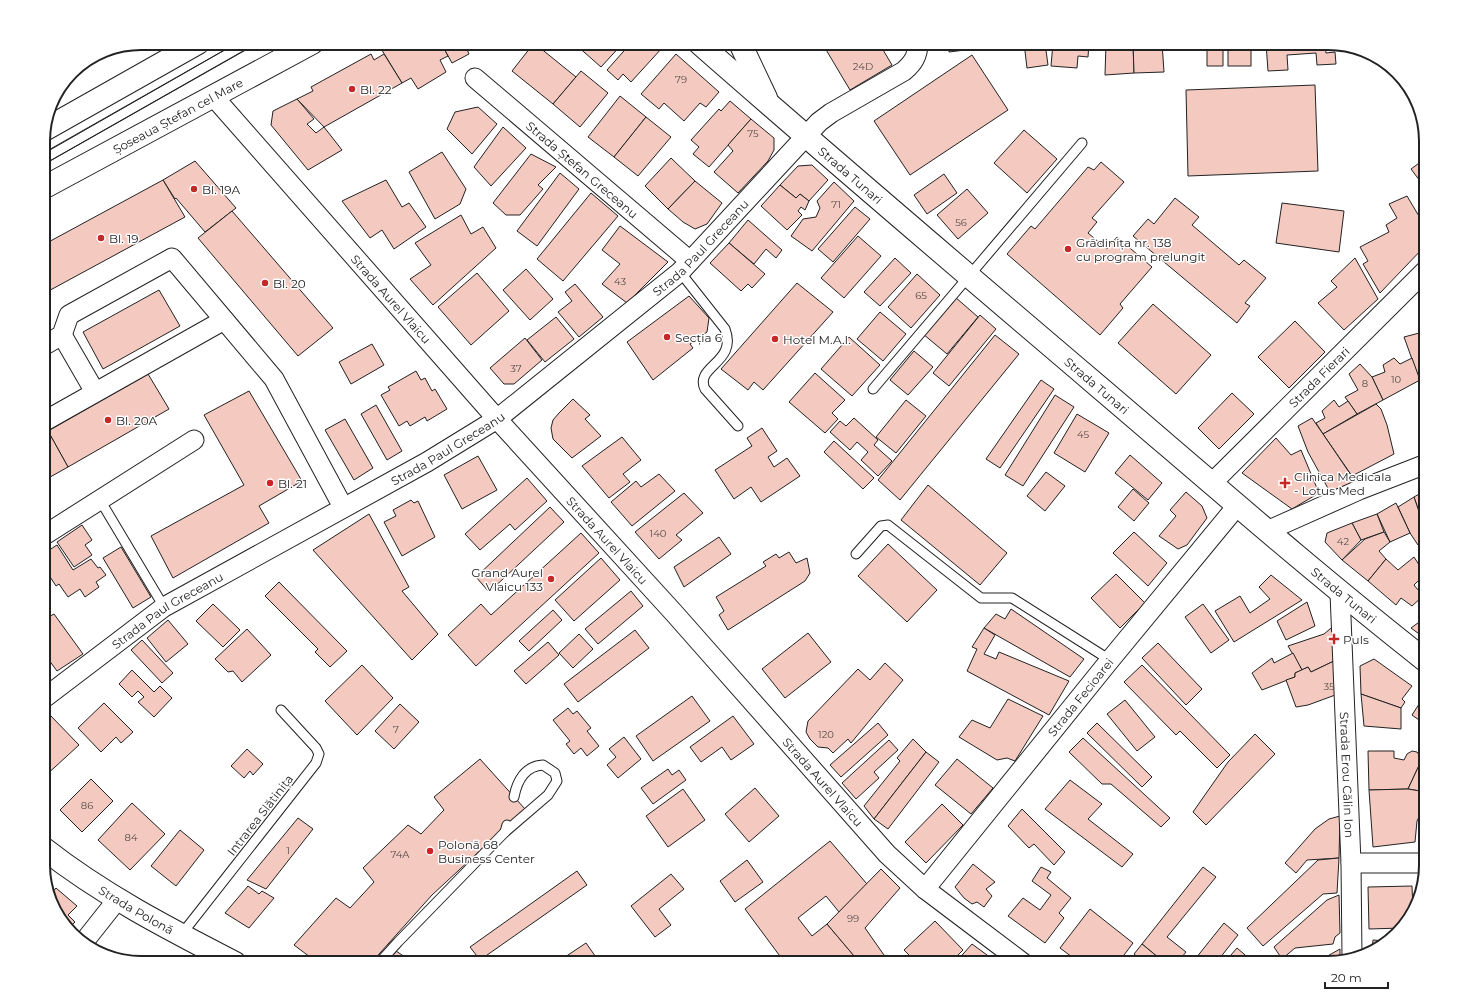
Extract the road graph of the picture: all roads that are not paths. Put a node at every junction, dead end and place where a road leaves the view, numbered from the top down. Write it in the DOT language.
graph roads {
  1 [pos="186,50"];
  2 [pos="235,50"];
  3 [pos="299,50"];
  4 [pos="707,50"];
  5 [pos="743,50"];
  6 [pos="918,50"];
  7 [pos="475,78"];
  8 [pos="213,96"];
  9 [pos="770,106"];
  10 [pos="52,126"];
  11 [pos="805,136"];
  12 [pos="1082,143"];
  13 [pos="50,155"];
  14 [pos="50,184"];
  15 [pos="685,266"];
  16 [pos="970,277"];
  17 [pos="1419,277"];
  18 [pos="224,320"];
  19 [pos="62,335"];
  20 [pos="50,342"];
  21 [pos="873,389"];
  22 [pos="95,392"];
  23 [pos="50,418"];
  24 [pos="497,419"];
  25 [pos="738,426"];
  26 [pos="194,440"];
  27 [pos="1419,467"];
  28 [pos="1211,484"];
  29 [pos="100,500"];
  30 [pos="1237,506"];
  31 [pos="343,507"];
  32 [pos="1267,531"];
  33 [pos="50,532"];
  34 [pos="856,554"];
  35 [pos="1340,593"];
  36 [pos="164,607"];
  37 [pos="1419,655"];
  38 [pos="1110,660"];
  39 [pos="50,689"];
  40 [pos="281,710"];
  41 [pos="514,797"];
  42 [pos="50,853"];
  43 [pos="1419,863"];
  44 [pos="1350,864"];
  45 [pos="925,889"];
  46 [pos="118,900"];
  47 [pos="181,935"];
  48 [pos="87,938"];
  49 [pos="1352,953"];
  50 [pos="222,956"];
  51 [pos="385,956"];
  52 [pos="1014,956"];
  1 -- 10 [label="street"];
  2 -- 13 [label="lane"];
  3 -- 8 [label="street, Șoseaua Ștefan cel Mare"];
  4 -- 9 [label="street, Strada Tunari"];
  5 -- 9 [label="street, Strada Tunari"];
  6 -- 11 [label="street, Strada Paul Greceanu"];
  7 -- 15 [label="street, Strada Ștefan Greceanu"];
  8 -- 14 [label="street, Șoseaua Ștefan cel Mare"];
  8 -- 24 [label="street, Strada Aurel Vlaicu"];
  9 -- 11 [label="street, Strada Tunari"];
  11 -- 15 [label="street, Strada Paul Greceanu"];
  11 -- 16 [label="street, Strada Tunari"];
  12 -- 16 [label="lane"];
  15 -- 24 [label="street, Strada Paul Greceanu"];
  15 -- 25 [label="lane"];
  16 -- 21 [label="lane"];
  16 -- 28 [label="street, Strada Tunari"];
  17 -- 28 [label="street, Strada Fierari"];
  18 -- 19 [label="street"];
  18 -- 22 [label="street"];
  18 -- 31 [label="street"];
  19 -- 20 [label="street"];
  19 -- 22 [label="street"];
  22 -- 23 [label="street"];
  24 -- 31 [label="street, Strada Paul Greceanu"];
  24 -- 45 [label="street, Strada Aurel Vlaicu"];
  26 -- 29 [label="street"];
  27 -- 32 [label="street"];
  28 -- 30 [label="street, Strada Tunari"];
  29 -- 33 [label="street"];
  29 -- 36 [label="lane"];
  30 -- 32 [label="street, Strada Tunari"];
  30 -- 38 [label="street, Strada Fecioarei"];
  31 -- 36 [label="street, Strada Paul Greceanu"];
  32 -- 35 [label="street, Strada Tunari"];
  34 -- 38 [label="lane"];
  35 -- 37 [label="street, Strada Tunari"];
  35 -- 44 [label="street, Strada Erou Călin Ion"];
  36 -- 39 [label="street, Strada Paul Greceanu"];
  38 -- 45 [label="street, Strada Fecioarei"];
  40 -- 47 [label="lane, Intrarea Slătinița"];
  41 -- 51 [label="lane"];
  42 -- 46 [label="street, Strada Polonă"];
  43 -- 44 [label="street"];
  44 -- 49 [label="street, Strada Erou Călin Ion"];
  45 -- 52 [label="street, Strada Aurel Vlaicu"];
  46 -- 47 [label="street, Strada Polonă"];
  46 -- 48 [label="street"];
  47 -- 50 [label="street, Strada Polonă"];
}
